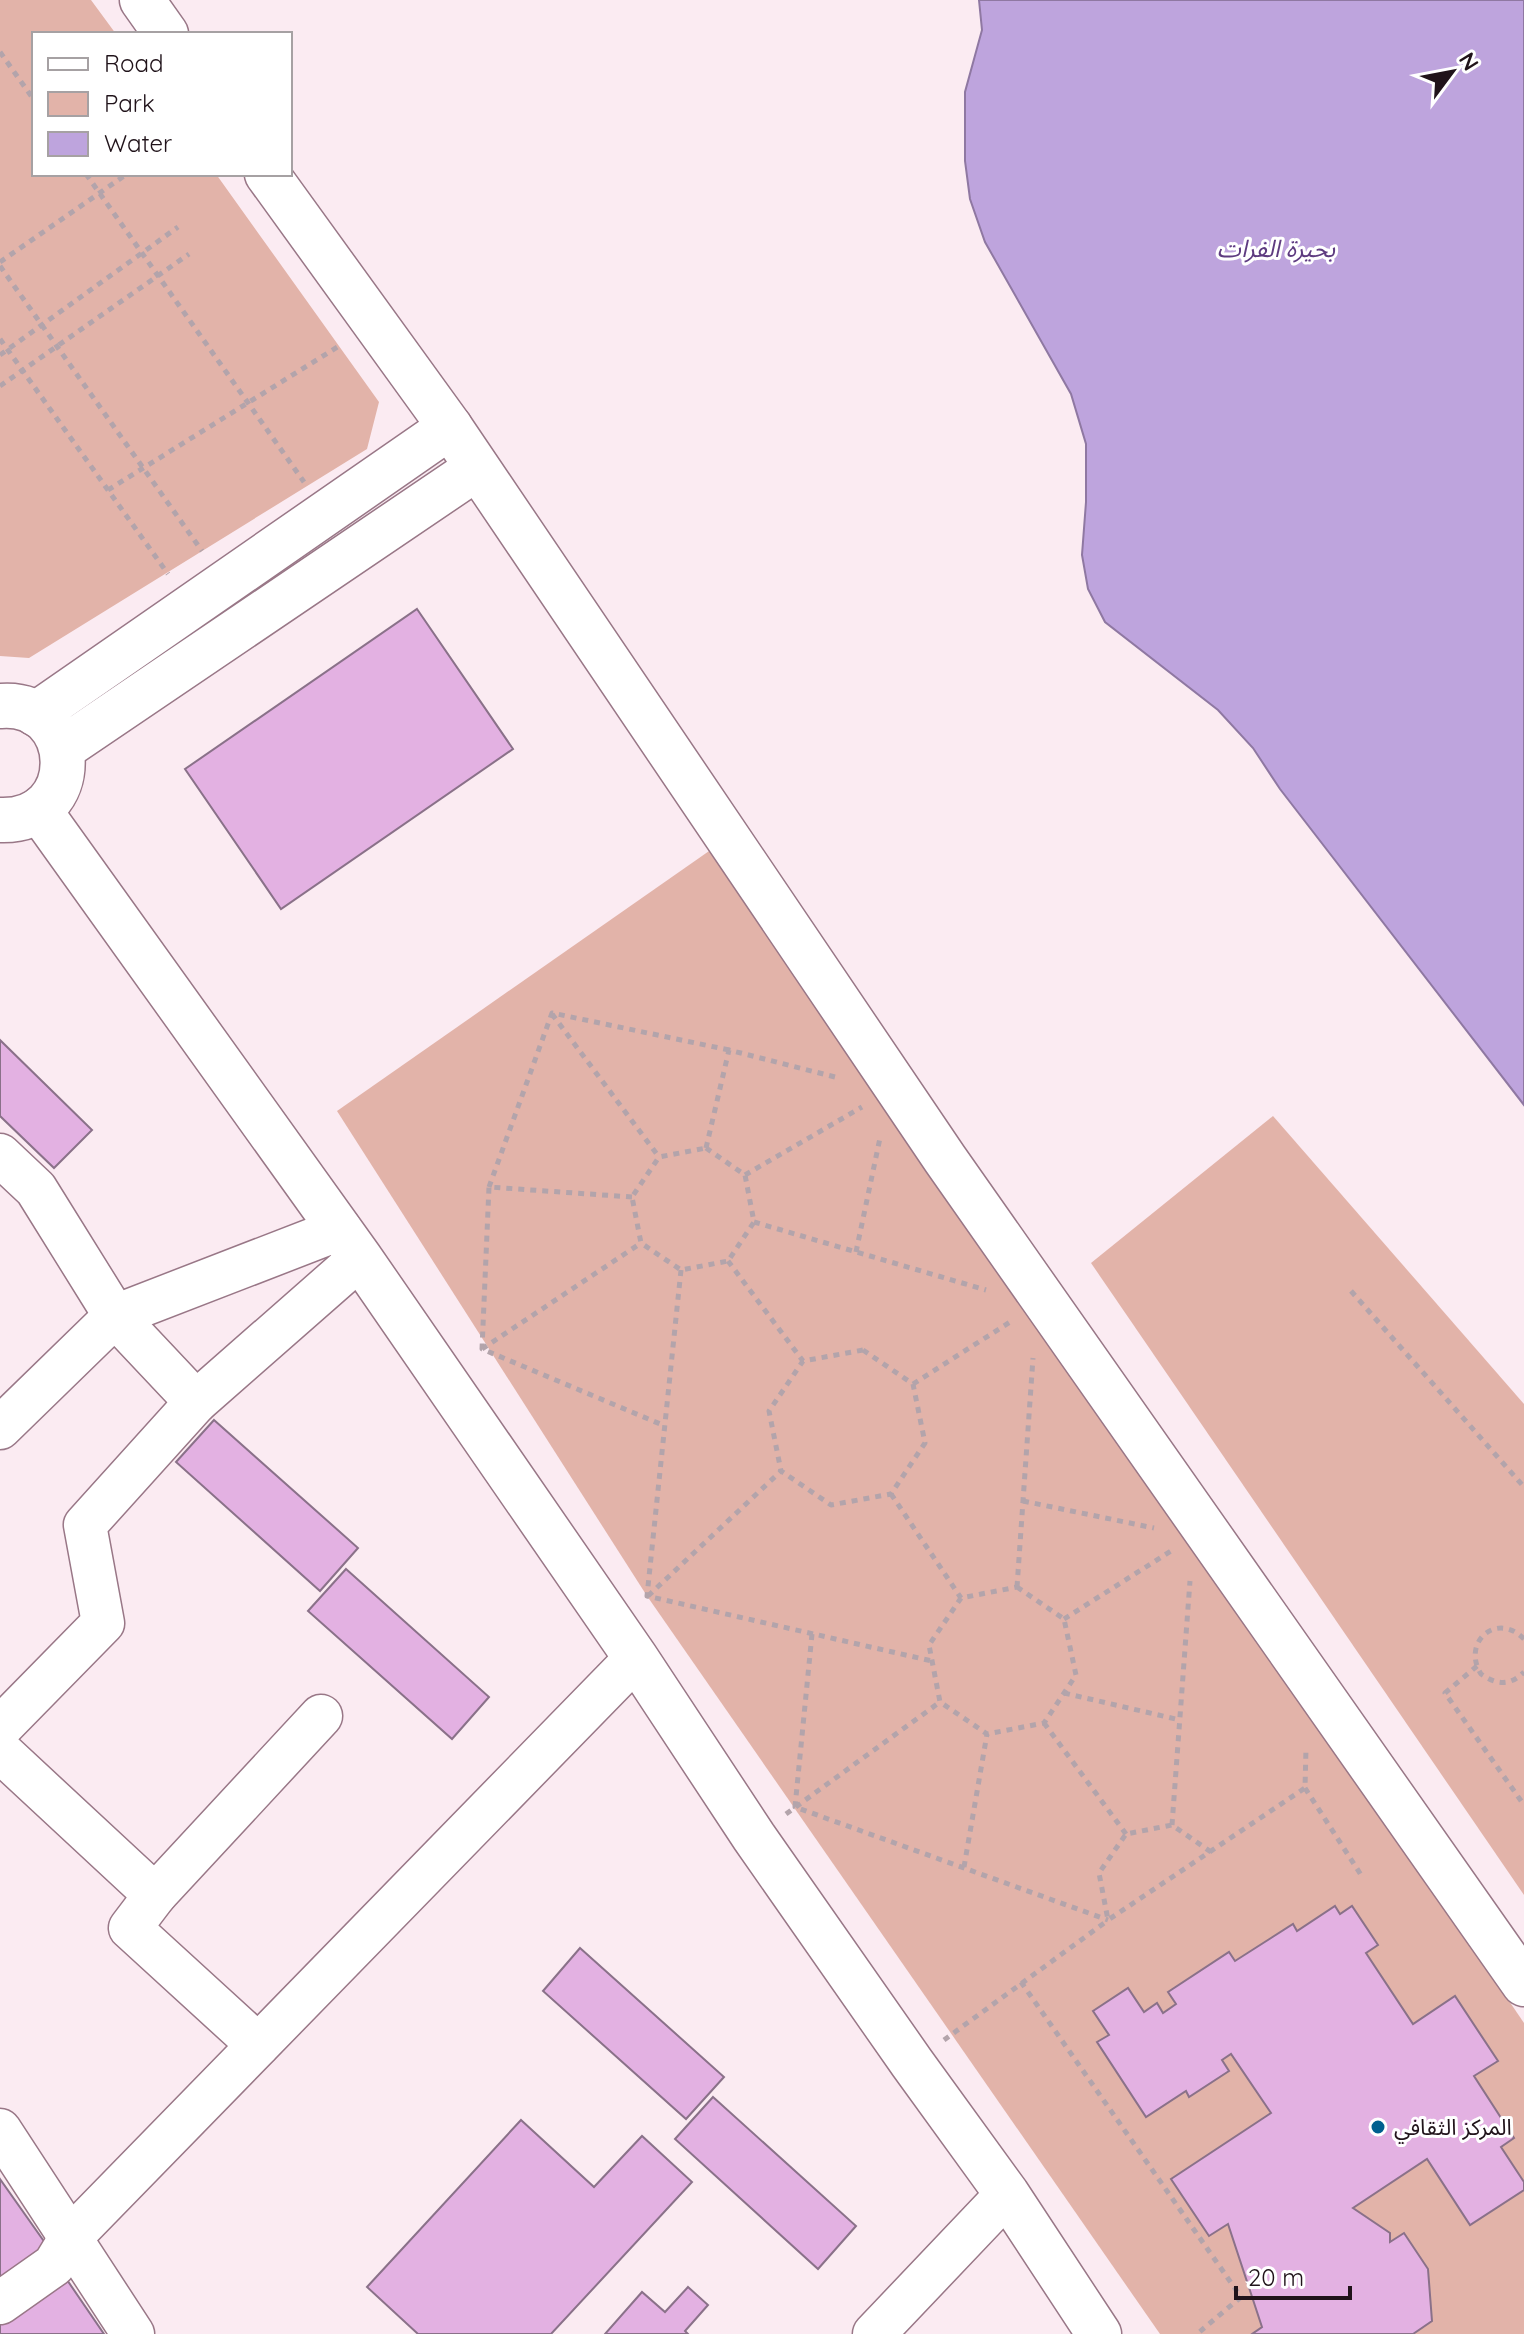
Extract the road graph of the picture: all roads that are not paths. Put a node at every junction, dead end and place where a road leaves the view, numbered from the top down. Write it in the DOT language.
graph roads {
  1 [pos="142,0"];
  2 [pos="165,32"];
  3 [pos="268,176"];
  4 [pos="450,427"];
  5 [pos="477,468"];
  6 [pos="10,706"];
  7 [pos="62,749"];
  8 [pos="20,815"];
  9 [pos="0,1155"];
  10 [pos="350,1243"];
  11 [pos="115,1316"];
  12 [pos="196,1402"];
  13 [pos="0,1428"];
  14 [pos="625,1643"];
  15 [pos="321,1716"];
  16 [pos="0,1728"];
  17 [pos="0,1751"];
  18 [pos="155,1895"];
  19 [pos="1524,1984"];
  20 [pos="258,2045"];
  21 [pos="0,2130"];
  22 [pos="1007,2194"];
  23 [pos="71,2237"];
  24 [pos="0,2303"];
  25 [pos="133,2334"];
  26 [pos="874,2334"];
  27 [pos="1099,2334"];
  1 -- 2 [label="main road"];
  3 -- 4 [label="main road"];
  4 -- 5 [label="main road"];
  4 -- 6 [label="main road"];
  5 -- 7 [label="main road"];
  5 -- 19 [label="main road"];
  6 -- 7 [label="main road"];
  7 -- 8 [label="main road"];
  8 -- 10 [label="main road"];
  9 -- 11 [label="street"];
  10 -- 11 [label="street"];
  10 -- 12 [label="street"];
  10 -- 14 [label="main road"];
  11 -- 12 [label="street"];
  11 -- 13 [label="street"];
  12 -- 16 [label="street"];
  14 -- 20 [label="street"];
  14 -- 22 [label="main road"];
  15 -- 18 [label="street"];
  17 -- 18 [label="street"];
  18 -- 20 [label="street"];
  20 -- 23 [label="street"];
  21 -- 23 [label="street"];
  22 -- 26 [label="street"];
  22 -- 27 [label="main road"];
  23 -- 24 [label="street"];
  23 -- 25 [label="street"];
}
